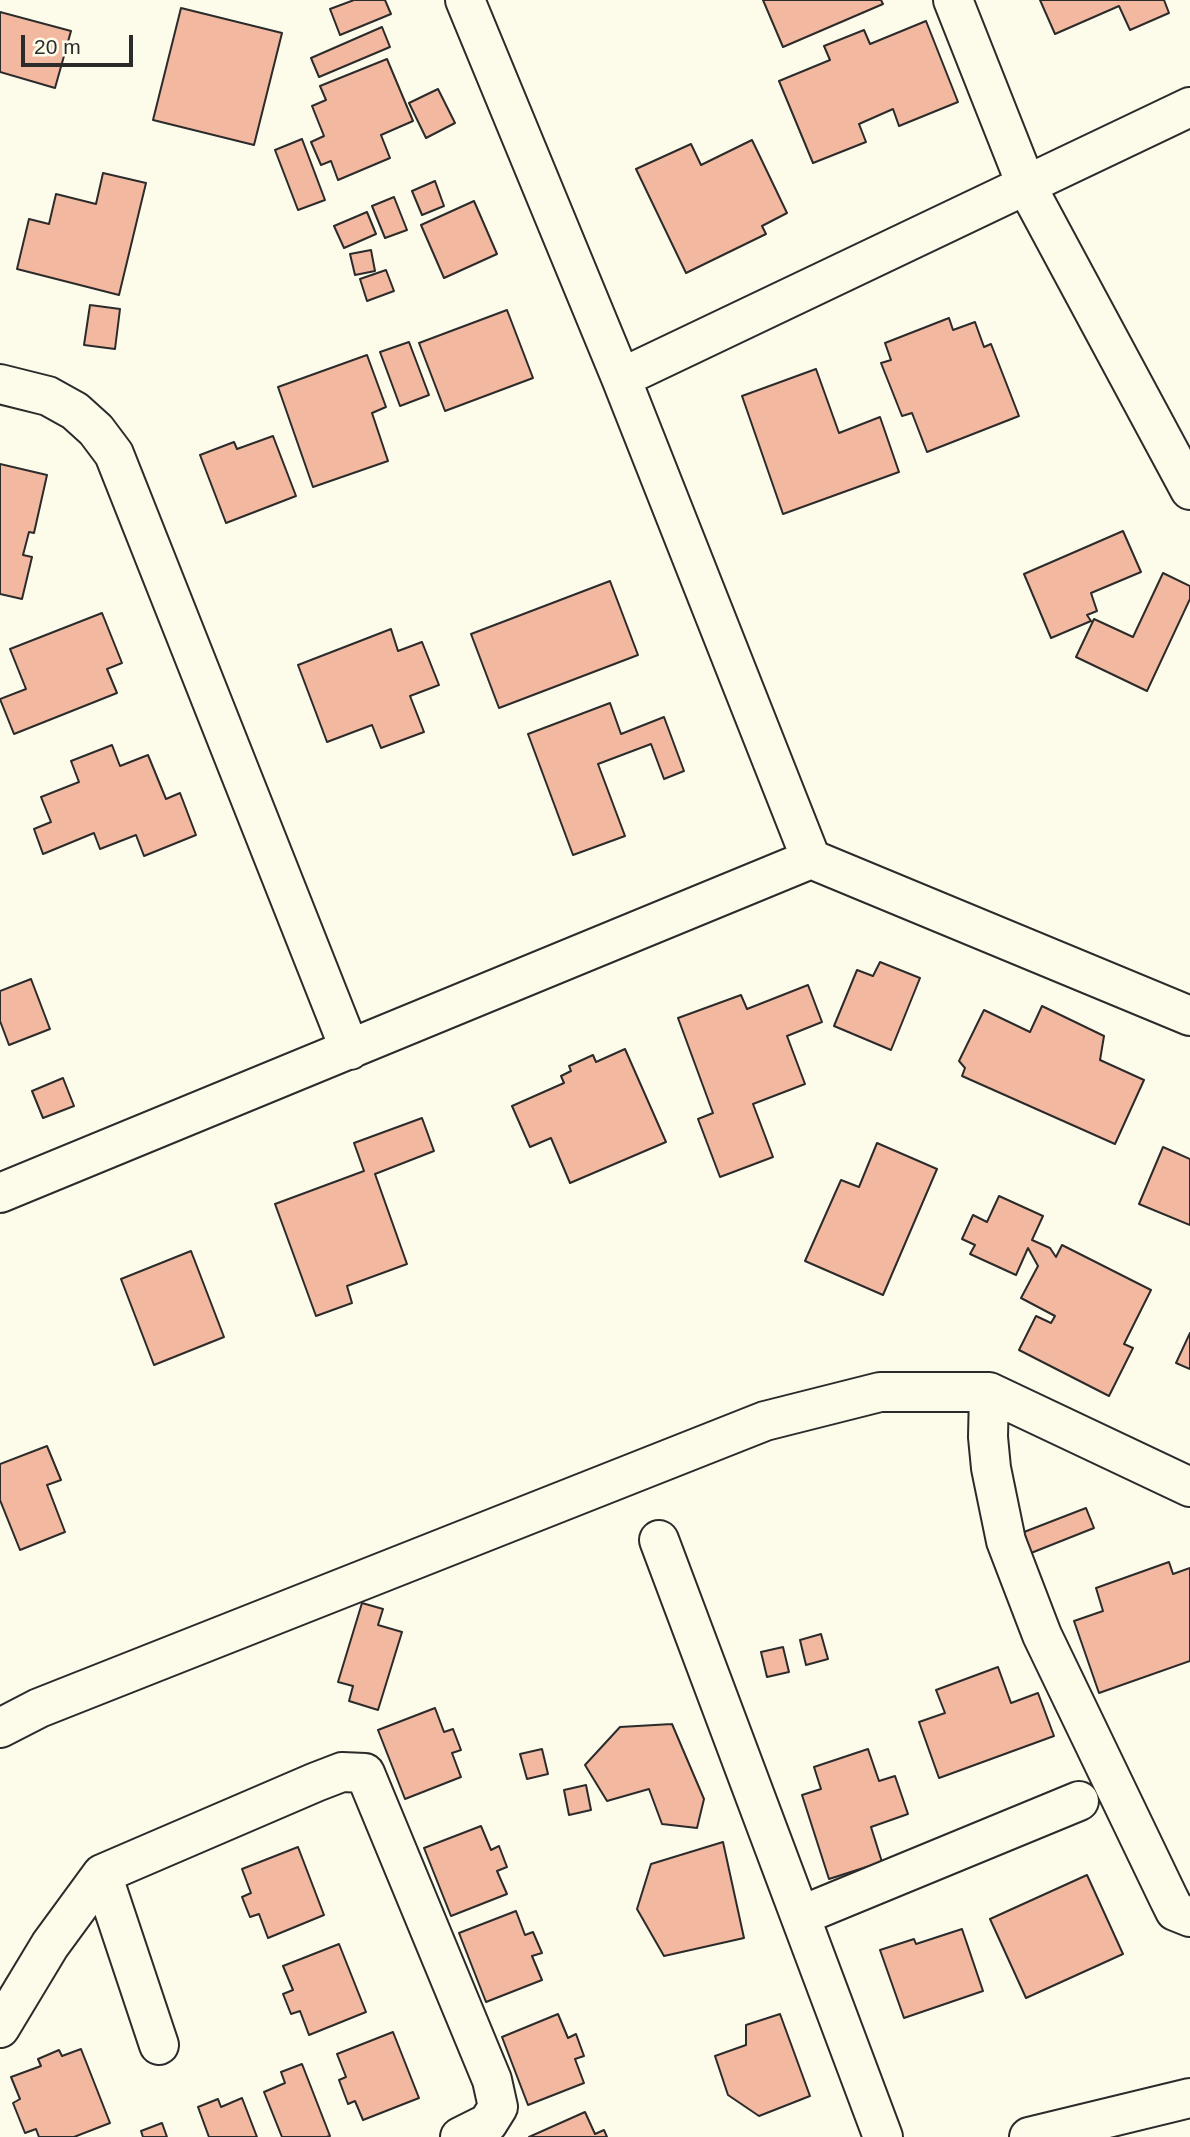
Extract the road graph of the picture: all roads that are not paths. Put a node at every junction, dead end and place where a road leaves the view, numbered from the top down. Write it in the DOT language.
graph roads {
  1 [pos="465,0"];
  2 [pos="953,0"];
  3 [pos="1190,107"];
  4 [pos="1027,187"];
  5 [pos="621,378"];
  6 [pos="0,384"];
  7 [pos="1190,490"];
  8 [pos="811,859"];
  9 [pos="1190,1016"];
  10 [pos="350,1050"];
  11 [pos="0,1193"];
  12 [pos="989,1392"];
  13 [pos="1190,1486"];
  14 [pos="659,1540"];
  15 [pos="0,1728"];
  16 [pos="1079,1801"];
  17 [pos="102,1874"];
  18 [pos="800,1916"];
  19 [pos="1190,1917"];
  20 [pos="0,2028"];
  21 [pos="159,2045"];
  22 [pos="1190,2098"];
  23 [pos="460,2137"];
  24 [pos="883,2137"];
  25 [pos="1029,2137"];
  1 -- 5 [label="lane"];
  2 -- 4 [label="lane"];
  3 -- 4 [label="lane"];
  4 -- 5 [label="lane"];
  4 -- 7 [label="lane"];
  5 -- 8 [label="lane"];
  6 -- 10 [label="lane"];
  8 -- 9 [label="lane"];
  8 -- 10 [label="lane"];
  10 -- 11 [label="lane"];
  12 -- 13 [label="lane"];
  12 -- 15 [label="lane"];
  12 -- 19 [label="lane"];
  14 -- 18 [label="lane"];
  16 -- 18 [label="lane"];
  17 -- 20 [label="lane"];
  17 -- 21 [label="lane"];
  17 -- 23 [label="lane"];
  18 -- 24 [label="lane"];
  22 -- 25 [label="lane"];
}
